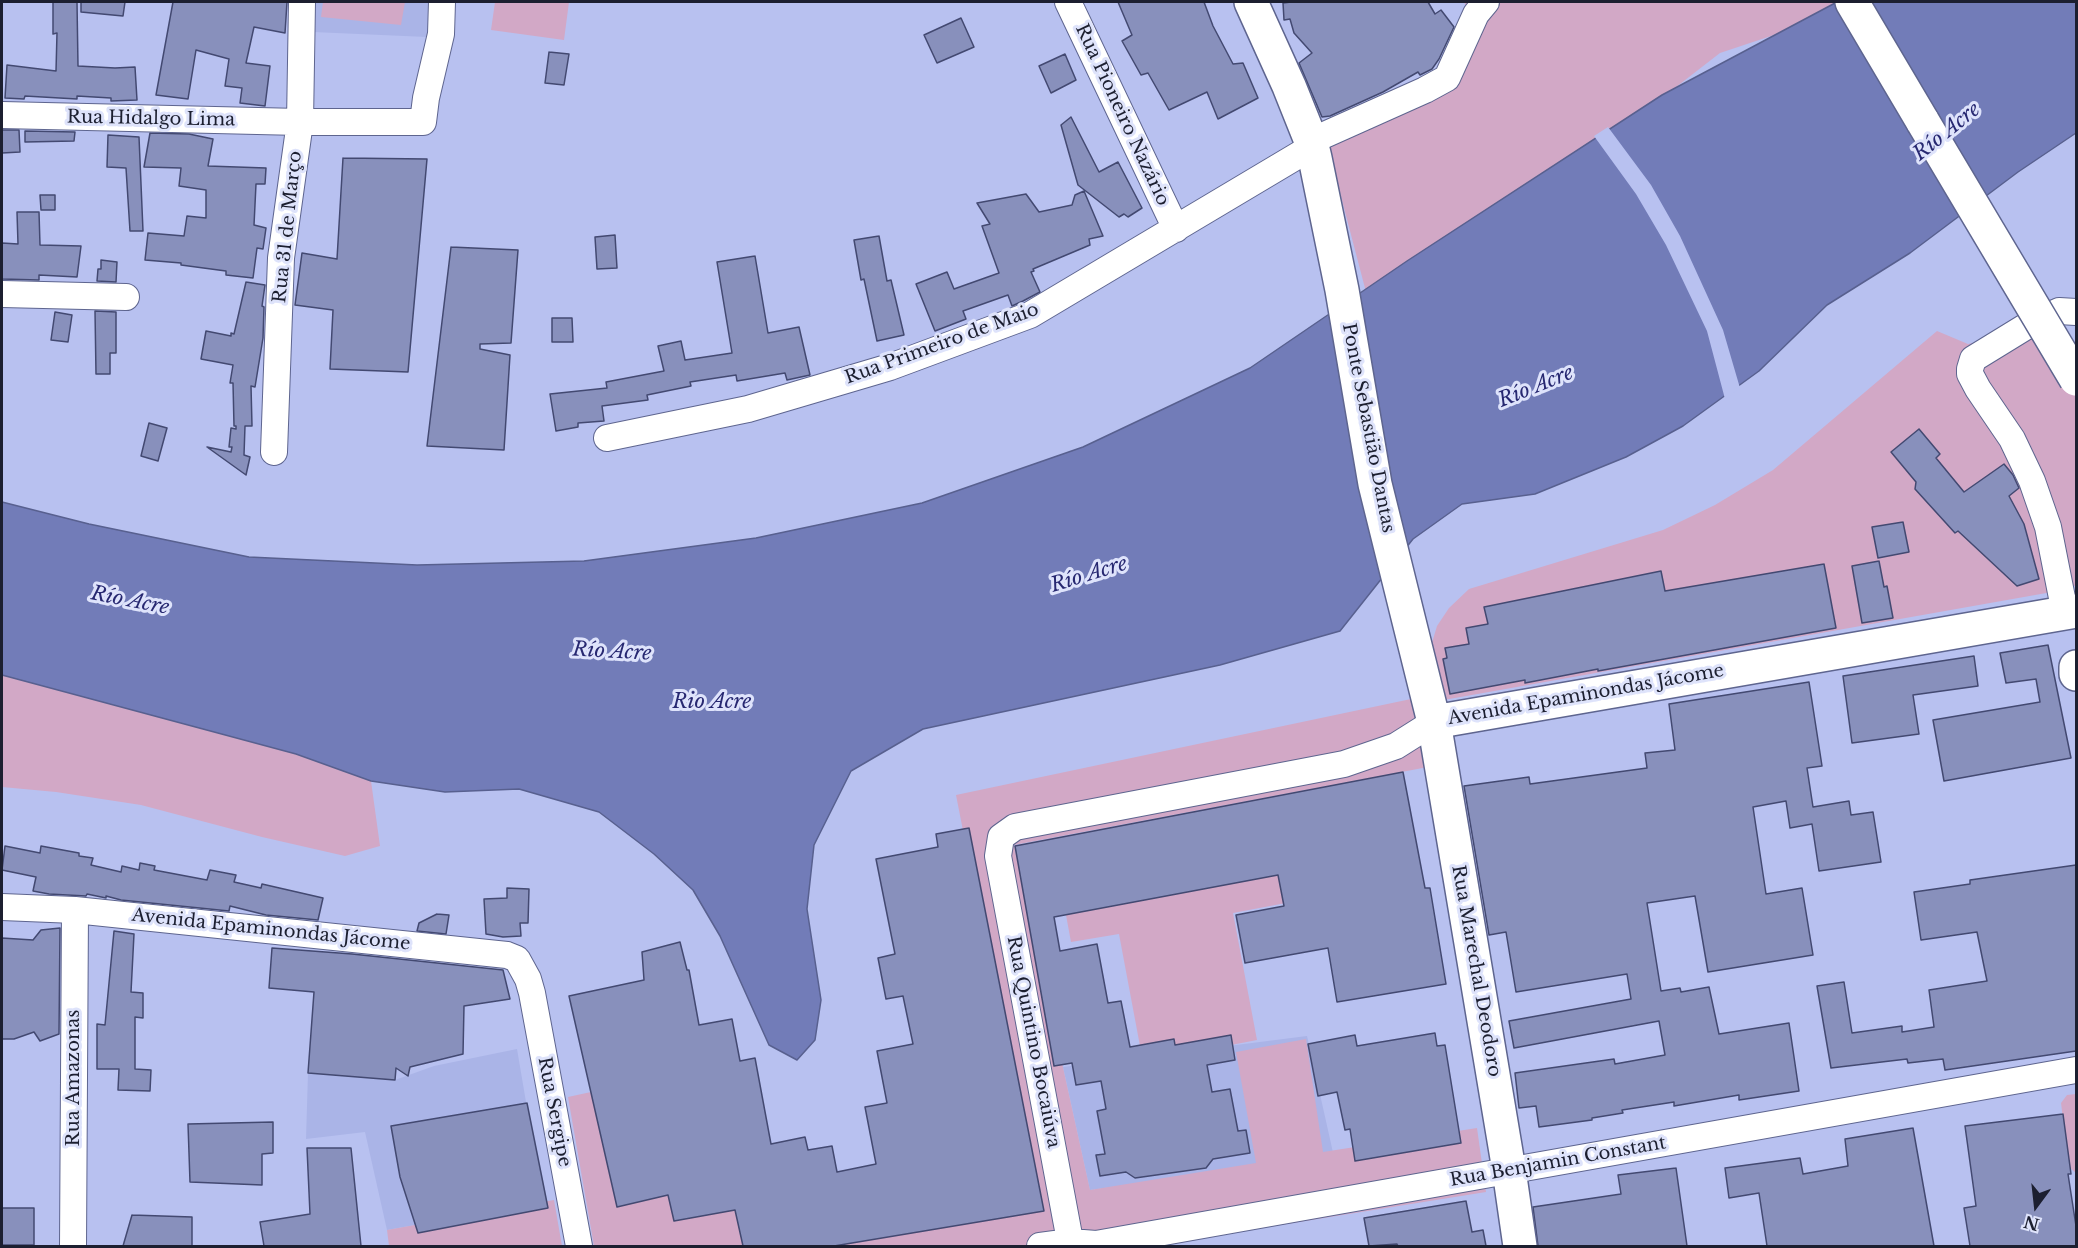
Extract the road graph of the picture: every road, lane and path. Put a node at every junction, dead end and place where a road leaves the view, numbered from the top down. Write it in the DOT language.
graph roads {
  1 [pos="302,2"];
  2 [pos="442,2"];
  3 [pos="1068,2"];
  4 [pos="1251,2"];
  5 [pos="1852,2"];
  6 [pos="1477,6"];
  7 [pos="2,116"];
  8 [pos="300,122"];
  9 [pos="1313,149"];
  10 [pos="1176,230"];
  11 [pos="2,294"];
  12 [pos="126,297"];
  13 [pos="2076,312"];
  14 [pos="2076,379"];
  15 [pos="607,438"];
  16 [pos="274,452"];
  17 [pos="2071,612"];
  18 [pos="2076,667"];
  19 [pos="2076,674"];
  20 [pos="1431,709"];
  21 [pos="1001,837"];
  22 [pos="2,907"];
  23 [pos="75,910"];
  24 [pos="528,979"];
  25 [pos="2076,1070"];
  26 [pos="1509,1170"];
  27 [pos="1071,1244"];
  28 [pos="73,1246"];
  29 [pos="579,1246"];
  30 [pos="1040,1246"];
  31 [pos="1520,1246"];
  1 -- 8 [label="street, Rua 31 de Março"];
  2 -- 8 [label="street, Rua Hidalgo Lima"];
  3 -- 10 [label="street, Rua Pioneiro Nazário"];
  4 -- 9 [label="main road, Ponte Sebastião Dantas"];
  5 -- 14 [label="main road, bridge"];
  6 -- 9 [label="street, Rua Primeiro de Maio"];
  7 -- 8 [label="street, Rua Hidalgo Lima"];
  8 -- 16 [label="street, Rua 31 de Março"];
  9 -- 10 [label="street, Rua Primeiro de Maio"];
  9 -- 20 [label="main road, Ponte Sebastião Dantas"];
  10 -- 15 [label="street, Rua Primeiro de Maio"];
  11 -- 12 [label="street"];
  13 -- 17 [label="street"];
  17 -- 20 [label="main road, Avenida Epaminondas Jácome"];
  18 -- 19 [label="main road"];
  20 -- 21 [label="street, Avenida Epaminondas Jácome"];
  20 -- 26 [label="main road, Rua Marechal Deodoro"];
  21 -- 27 [label="street, Rua Quintino Bocaiúva"];
  22 -- 23 [label="street, Avenida Epaminondas Jácome"];
  23 -- 24 [label="street, Avenida Epaminondas Jácome"];
  23 -- 28 [label="street, Rua Amazonas"];
  24 -- 29 [label="street, Rua Sergipe"];
  25 -- 26 [label="street, Rua Benjamin Constant"];
  26 -- 27 [label="street, Rua Benjamin Constant"];
  26 -- 31 [label="main road, Rua Marechal Deodoro"];
  27 -- 30 [label="street, Rua Benjamin Constant"];
}
